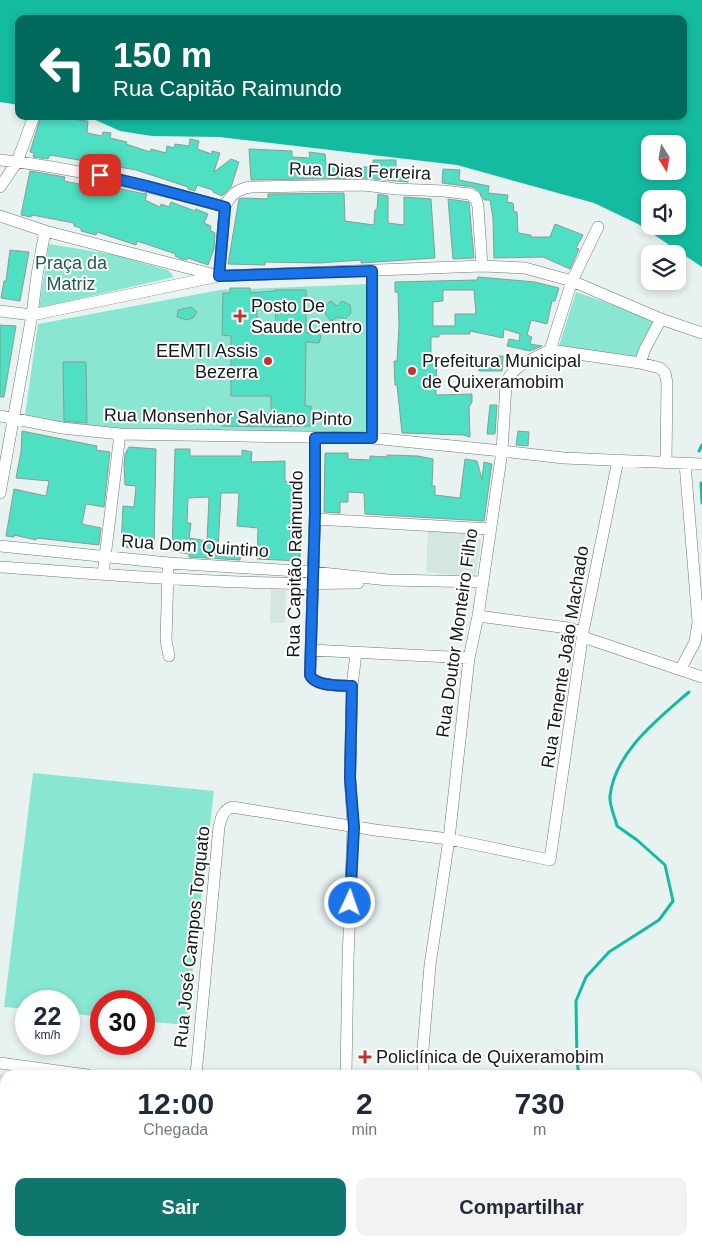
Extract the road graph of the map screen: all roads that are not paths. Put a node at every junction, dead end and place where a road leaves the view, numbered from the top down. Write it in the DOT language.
graph roads {
  1 [pos="33,120"];
  2 [pos="0,160"];
  3 [pos="17,162"];
  4 [pos="0,187"];
  5 [pos="226,203"];
  6 [pos="0,216"];
  7 [pos="598,227"];
  8 [pos="44,231"];
  9 [pos="482,266"];
  10 [pos="372,271"];
  11 [pos="219,276"];
  12 [pos="572,281"];
  13 [pos="0,311"];
  14 [pos="32,315"];
  15 [pos="661,319"];
  16 [pos="702,333"];
  17 [pos="550,350"];
  18 [pos="640,363"];
  19 [pos="0,416"];
  20 [pos="13,419"];
  21 [pos="120,434"];
  22 [pos="315,438"];
  23 [pos="372,438"];
  24 [pos="502,451"];
  25 [pos="618,460"];
  26 [pos="666,462"];
  27 [pos="685,463"];
  28 [pos="702,464"];
  29 [pos="0,493"];
  30 [pos="315,519"];
  31 [pos="490,529"];
  32 [pos="0,546"];
  33 [pos="105,557"];
  34 [pos="169,563"];
  35 [pos="0,567"];
  36 [pos="313,572"];
  37 [pos="104,574"];
  38 [pos="168,578"];
  39 [pos="388,580"];
  40 [pos="483,582"];
  41 [pos="313,584"];
  42 [pos="478,616"];
  43 [pos="583,634"];
  44 [pos="311,650"];
  45 [pos="356,653"];
  46 [pos="169,656"];
  47 [pos="469,658"];
  48 [pos="680,670"];
  49 [pos="702,677"];
  50 [pos="352,686"];
  51 [pos="354,827"];
  52 [pos="449,839"];
  53 [pos="0,1063"];
  54 [pos="51,1070"];
  55 [pos="196,1070"];
  56 [pos="346,1070"];
  57 [pos="422,1070"];
  1 -- 3 [label="street"];
  2 -- 3 [label="street"];
  3 -- 4 [label="street"];
  3 -- 5 [label="street"];
  5 -- 9 [label="street, Rua Dias Ferreira"];
  5 -- 11 [label="street"];
  6 -- 8 [label="street"];
  7 -- 12 [label="street"];
  8 -- 11 [label="street"];
  8 -- 14 [label="street"];
  9 -- 10 [label="street"];
  9 -- 12 [label="street"];
  10 -- 11 [label="street"];
  10 -- 23 [label="street"];
  11 -- 14 [label="street"];
  12 -- 15 [label="street"];
  12 -- 17 [label="street"];
  13 -- 14 [label="street"];
  14 -- 20 [label="street"];
  15 -- 16 [label="street"];
  15 -- 18 [label="street"];
  17 -- 18 [label="street"];
  17 -- 24 [label="street, Rua Doutor Monteiro Filho"];
  18 -- 26 [label="street"];
  19 -- 20 [label="street, Rua Monsenhor Salviano Pinto"];
  20 -- 21 [label="street, Rua Monsenhor Salviano Pinto"];
  20 -- 29 [label="street"];
  21 -- 22 [label="street, Rua Monsenhor Salviano Pinto"];
  21 -- 33 [label="street"];
  22 -- 23 [label="street, Rua Monsenhor Salviano Pinto"];
  22 -- 30 [label="street, Rua Capitão Raimundo"];
  23 -- 24 [label="street, Rua Monsenhor Salviano Pinto"];
  24 -- 25 [label="street, Rua Monsenhor Salviano Pinto"];
  24 -- 31 [label="street, Rua Doutor Monteiro Filho"];
  25 -- 26 [label="street, Rua Monsenhor Salviano Pinto"];
  25 -- 43 [label="street, Rua Tenente João Machado"];
  26 -- 27 [label="street, Rua Monsenhor Salviano Pinto"];
  27 -- 28 [label="street, Rua Monsenhor Salviano Pinto"];
  27 -- 48 [label="street"];
  30 -- 31 [label="street"];
  30 -- 36 [label="street, Rua Capitão Raimundo"];
  31 -- 40 [label="street, Rua Doutor Monteiro Filho"];
  32 -- 33 [label="street, Rua Dom Quintino"];
  33 -- 34 [label="street, Rua Dom Quintino"];
  33 -- 37 [label="street"];
  34 -- 36 [label="street, Rua Dom Quintino"];
  34 -- 38 [label="street"];
  35 -- 37 [label="street, Rua Dom Quintino"];
  36 -- 39 [label="street, Rua Dom Quintino"];
  36 -- 41 [label="street, Rua Capitão Raimundo"];
  37 -- 38 [label="street, Rua Dom Quintino"];
  38 -- 41 [label="street, Rua Dom Quintino"];
  38 -- 46 [label="street"];
  39 -- 40 [label="street, Rua Dom Quintino"];
  39 -- 41 [label="street, Rua Dom Quintino"];
  40 -- 42 [label="street, Rua Doutor Monteiro Filho"];
  41 -- 44 [label="street, Rua Capitão Raimundo"];
  42 -- 43 [label="street"];
  42 -- 47 [label="street, Rua Doutor Monteiro Filho"];
  43 -- 48 [label="street"];
  43 -- 52 [label="street, Rua Tenente João Machado"];
  44 -- 45 [label="street"];
  44 -- 50 [label="street, Rua Capitão Raimundo"];
  45 -- 47 [label="street"];
  45 -- 50 [label="street"];
  47 -- 52 [label="street, Rua Doutor Monteiro Filho"];
  48 -- 49 [label="street"];
  50 -- 51 [label="street"];
  51 -- 52 [label="street"];
  51 -- 55 [label="street, Rua José Campos Torquato"];
  51 -- 56 [label="street"];
  52 -- 57 [label="street, Rua Doutor Monteiro Filho"];
  53 -- 54 [label="street"];
}
